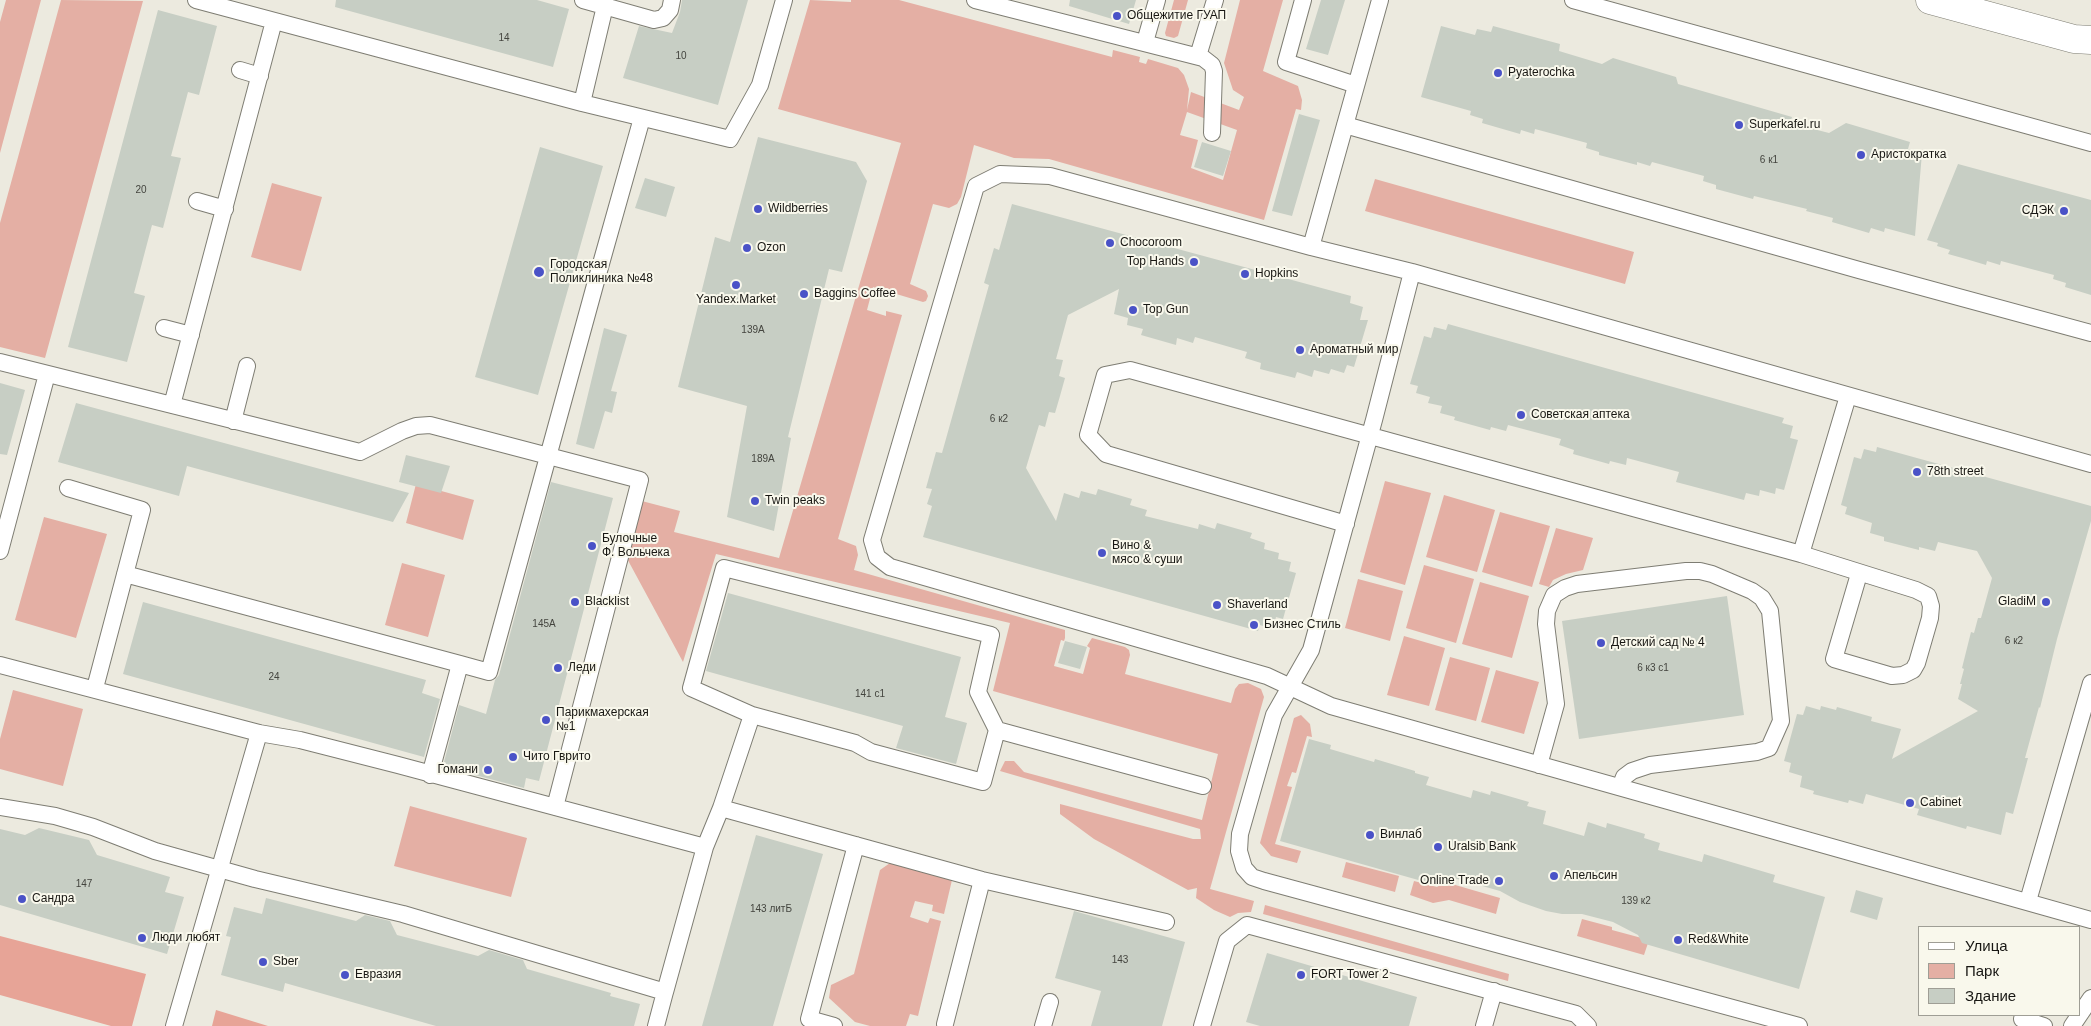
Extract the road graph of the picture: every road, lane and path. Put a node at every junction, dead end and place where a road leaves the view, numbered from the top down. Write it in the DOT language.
graph roads {
  1 [pos="197,0"];
  2 [pos="583,0"];
  3 [pos="672,0"];
  4 [pos="784,0"];
  5 [pos="975,0"];
  6 [pos="1157,0"];
  7 [pos="1215,0"];
  8 [pos="1303,0"];
  9 [pos="1380,0"];
  10 [pos="1573,0"];
  11 [pos="1930,0"];
  12 [pos="605,6"];
  13 [pos="274,21"];
  14 [pos="2091,40"];
  15 [pos="1145,42"];
  16 [pos="1198,56"];
  17 [pos="240,70"];
  18 [pos="260,76"];
  19 [pos="1356,85"];
  20 [pos="582,103"];
  21 [pos="642,118"];
  22 [pos="1345,125"];
  23 [pos="1212,133"];
  24 [pos="2091,143"];
  25 [pos="198,201"];
  26 [pos="225,209"];
  27 [pos="1311,247"];
  28 [pos="1412,272"];
  29 [pos="164,328"];
  30 [pos="2091,333"];
  31 [pos="191,335"];
  32 [pos="0,362"];
  33 [pos="247,366"];
  34 [pos="47,374"];
  35 [pos="1848,396"];
  36 [pos="172,405"];
  37 [pos="233,421"];
  38 [pos="1370,436"];
  39 [pos="548,456"];
  40 [pos="2091,464"];
  41 [pos="68,488"];
  42 [pos="1346,524"];
  43 [pos="0,551"];
  44 [pos="1801,554"];
  45 [pos="125,574"];
  46 [pos="1859,574"];
  47 [pos="460,664"];
  48 [pos="0,665"];
  49 [pos="2091,682"];
  50 [pos="1290,686"];
  51 [pos="95,688"];
  52 [pos="752,715"];
  53 [pos="997,730"];
  54 [pos="258,733"];
  55 [pos="1539,765"];
  56 [pos="430,774"];
  57 [pos="1203,786"];
  58 [pos="1620,787"];
  59 [pos="0,807"];
  60 [pos="556,808"];
  61 [pos="721,808"];
  62 [pos="856,845"];
  63 [pos="705,847"];
  64 [pos="218,869"];
  65 [pos="982,880"];
  66 [pos="2028,902"];
  67 [pos="2090,915"];
  68 [pos="1166,922"];
  69 [pos="1494,991"];
  70 [pos="665,992"];
  71 [pos="2091,998"];
  72 [pos="1050,1002"];
  73 [pos="2081,1013"];
  74 [pos="2022,1018"];
  75 [pos="1582,1020"];
  76 [pos="945,1024"];
  77 [pos="174,1026"];
  78 [pos="656,1026"];
  79 [pos="834,1026"];
  80 [pos="1043,1026"];
  81 [pos="1202,1026"];
  82 [pos="1484,1026"];
  83 [pos="1799,1026"];
  84 [pos="2044,1026"];
  1 -- 13 [label="lane"];
  2 -- 12 [label="lane"];
  3 -- 12 [label="lane"];
  4 -- 21 [label="lane"];
  5 -- 15 [label="lane"];
  6 -- 15 [label="lane"];
  7 -- 16 [label="lane"];
  8 -- 19 [label="lane"];
  9 -- 19 [label="lane"];
  10 -- 24 [label="lane"];
  11 -- 14 [label="street"];
  12 -- 20 [label="lane"];
  13 -- 18 [label="lane"];
  13 -- 20 [label="lane"];
  15 -- 16 [label="lane"];
  16 -- 23 [label="lane"];
  17 -- 18 [label="lane"];
  18 -- 26 [label="lane"];
  19 -- 22 [label="lane"];
  20 -- 21 [label="lane"];
  21 -- 39 [label="lane"];
  22 -- 27 [label="lane"];
  22 -- 30 [label="lane"];
  25 -- 26 [label="lane"];
  26 -- 31 [label="lane"];
  27 -- 28 [label="lane"];
  27 -- 50 [label="lane"];
  28 -- 35 [label="lane"];
  28 -- 38 [label="lane"];
  29 -- 31 [label="lane"];
  31 -- 36 [label="lane"];
  32 -- 34 [label="lane"];
  33 -- 37 [label="lane"];
  34 -- 36 [label="lane"];
  34 -- 43 [label="lane"];
  35 -- 40 [label="lane"];
  35 -- 44 [label="lane"];
  36 -- 37 [label="lane"];
  37 -- 39 [label="lane"];
  38 -- 42 [label="lane"];
  38 -- 42 [label="lane"];
  38 -- 44 [label="lane"];
  39 -- 47 [label="lane"];
  39 -- 60 [label="lane"];
  41 -- 45 [label="lane"];
  42 -- 50 [label="lane"];
  44 -- 46 [label="lane"];
  45 -- 47 [label="lane"];
  45 -- 51 [label="lane"];
  46 -- 46 [label="lane"];
  47 -- 56 [label="lane"];
  48 -- 51 [label="lane"];
  49 -- 66 [label="lane"];
  50 -- 55 [label="lane"];
  50 -- 83 [label="lane"];
  51 -- 54 [label="lane"];
  52 -- 53 [label="lane"];
  52 -- 53 [label="lane"];
  52 -- 61 [label="lane"];
  53 -- 57 [label="lane"];
  54 -- 56 [label="lane"];
  54 -- 64 [label="lane"];
  55 -- 58 [label="lane"];
  55 -- 58 [label="lane"];
  56 -- 60 [label="lane"];
  58 -- 66 [label="lane"];
  59 -- 64 [label="lane"];
  60 -- 63 [label="lane"];
  61 -- 62 [label="lane"];
  61 -- 63 [label="lane"];
  62 -- 65 [label="lane"];
  62 -- 79 [label="lane"];
  63 -- 70 [label="lane"];
  64 -- 70 [label="lane"];
  64 -- 77 [label="lane"];
  65 -- 68 [label="lane"];
  65 -- 76 [label="lane"];
  66 -- 67 [label="lane"];
  69 -- 75 [label="lane"];
  69 -- 81 [label="lane"];
  69 -- 82 [label="lane"];
  70 -- 78 [label="lane"];
  71 -- 73 [label="lane"];
  72 -- 80 [label="lane"];
  74 -- 84 [label="lane"];
}
